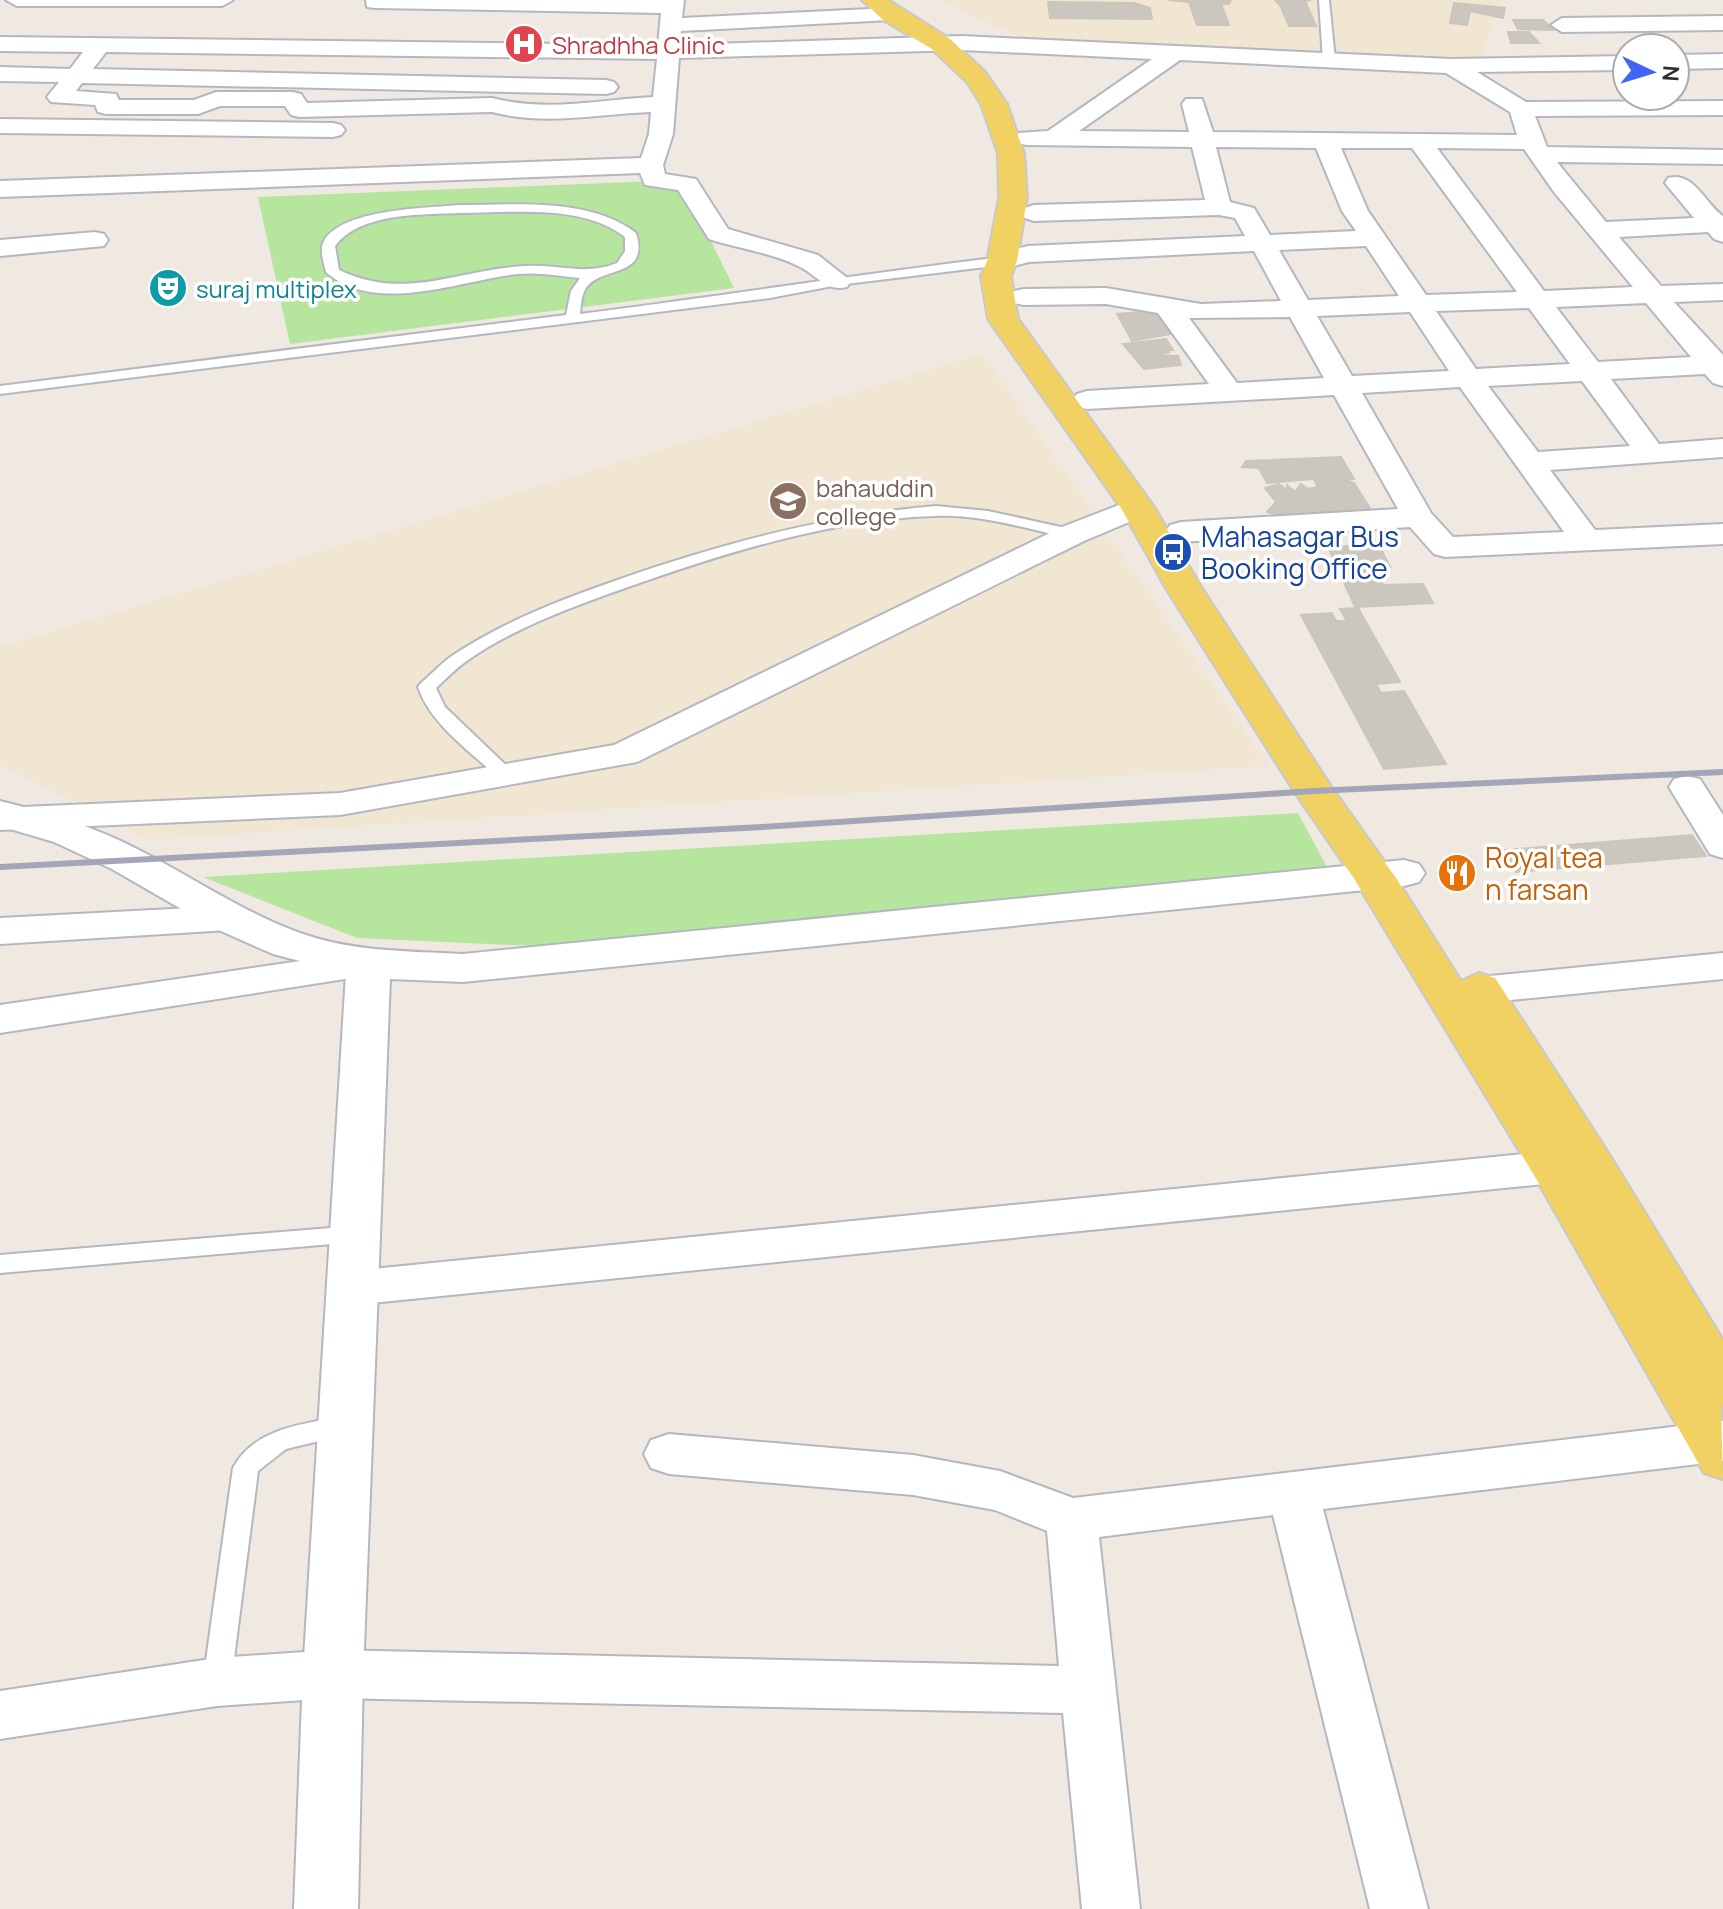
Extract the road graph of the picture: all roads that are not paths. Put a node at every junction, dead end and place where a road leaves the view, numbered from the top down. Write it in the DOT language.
graph roads {
  1 [pos="17,0"];
  2 [pos="222,0"];
  3 [pos="377,0"];
  4 [pos="1324,0"];
  5 [pos="1549,0"];
  6 [pos="581,3"];
  7 [pos="886,5"];
  8 [pos="673,10"];
  9 [pos="774,10"];
  10 [pos="1723,23"];
  11 [pos="1562,25"];
  12 [pos="0,44"];
  13 [pos="951,44"];
  14 [pos="100,45"];
  15 [pos="281,47"];
  16 [pos="669,52"];
  17 [pos="1175,53"];
  18 [pos="1329,60"];
  19 [pos="1723,61"];
  20 [pos="1691,62"];
  21 [pos="1582,63"];
  22 [pos="1611,63"];
  23 [pos="1451,66"];
  24 [pos="0,74"];
  25 [pos="75,76"];
  26 [pos="265,80"];
  27 [pos="665,96"];
  28 [pos="1194,104"];
  29 [pos="152,107"];
  30 [pos="1723,108"];
  31 [pos="1521,109"];
  32 [pos="342,120"];
  33 [pos="0,126"];
  34 [pos="139,129"];
  35 [pos="539,130"];
  36 [pos="398,131"];
  37 [pos="507,132"];
  38 [pos="600,133"];
  39 [pos="631,134"];
  40 [pos="661,134"];
  41 [pos="1040,138"];
  42 [pos="1202,139"];
  43 [pos="1325,139"];
  44 [pos="1418,140"];
  45 [pos="1535,148"];
  46 [pos="323,153"];
  47 [pos="372,154"];
  48 [pos="225,157"];
  49 [pos="1723,157"];
  50 [pos="651,165"];
  51 [pos="114,168"];
  52 [pos="521,169"];
  53 [pos="1677,183"];
  54 [pos="0,189"];
  55 [pos="1219,207"];
  56 [pos="1034,213"];
  57 [pos="1720,228"];
  58 [pos="1599,230"];
  59 [pos="1373,238"];
  60 [pos="95,240"];
  61 [pos="1263,245"];
  62 [pos="0,248"];
  63 [pos="1015,258"];
  64 [pos="593,276"];
  65 [pos="838,281"];
  66 [pos="1723,292"];
  67 [pos="1653,295"];
  68 [pos="1024,297"];
  69 [pos="1536,299"];
  70 [pos="1417,303"];
  71 [pos="1168,308"];
  72 [pos="1299,308"];
  73 [pos="573,319"];
  74 [pos="1719,369"];
  75 [pos="1589,371"];
  76 [pos="1468,378"];
  77 [pos="1343,385"];
  78 [pos="0,390"];
  79 [pos="1228,391"];
  80 [pos="1087,400"];
  81 [pos="1723,448"];
  82 [pos="1651,453"];
  83 [pos="1530,462"];
  84 [pos="1137,507"];
  85 [pos="1418,517"];
  86 [pos="1181,532"];
  87 [pos="1073,534"];
  88 [pos="1723,534"];
  89 [pos="1587,541"];
  90 [pos="506,775"];
  91 [pos="1687,787"];
  92 [pos="3,809"];
  93 [pos="61,826"];
  94 [pos="1723,846"];
  95 [pos="1390,875"];
  96 [pos="229,918"];
  97 [pos="0,931"];
  98 [pos="369,964"];
  99 [pos="1723,966"];
  100 [pos="1480,990"];
  101 [pos="0,1019"];
  102 [pos="1554,1167"];
  103 [pos="355,1234"];
  104 [pos="0,1264"];
  105 [pos="352,1288"];
  106 [pos="1717,1362"];
  107 [pos="347,1425"];
  108 [pos="1720,1446"];
  109 [pos="669,1454"];
  110 [pos="1293,1493"];
  111 [pos="1071,1519"];
  112 [pos="333,1674"];
  113 [pos="217,1682"];
  114 [pos="1088,1690"];
  115 [pos="0,1715"];
  116 [pos="326,1909"];
  117 [pos="1111,1909"];
  118 [pos="1399,1909"];
  1 -- 2 [label="street"];
  3 -- 6 [label="street"];
  4 -- 18 [label="lane"];
  5 -- 11 [label="street"];
  6 -- 8 [label="street"];
  7 -- 9 [label="street"];
  7 -- 13 [label="main road"];
  8 -- 9 [label="street"];
  8 -- 16 [label="street"];
  10 -- 11 [label="street"];
  11 -- 21 [label="street"];
  12 -- 14 [label="street"];
  13 -- 16 [label="street"];
  13 -- 17 [label="street"];
  13 -- 41 [label="main road"];
  13 -- 63 [label="main road"];
  14 -- 15 [label="street"];
  14 -- 25 [label="street"];
  15 -- 16 [label="street"];
  15 -- 26 [label="street"];
  16 -- 27 [label="street"];
  17 -- 18 [label="street"];
  17 -- 41 [label="street"];
  18 -- 23 [label="street"];
  19 -- 20 [label="street"];
  21 -- 22 [label="street"];
  21 -- 23 [label="street"];
  23 -- 31 [label="street"];
  24 -- 25 [label="street"];
  25 -- 26 [label="street"];
  25 -- 29 [label="street"];
  26 -- 27 [label="street"];
  27 -- 35 [label="street"];
  27 -- 40 [label="street"];
  28 -- 42 [label="street"];
  29 -- 32 [label="street"];
  29 -- 34 [label="street"];
  30 -- 31 [label="street"];
  31 -- 45 [label="street"];
  32 -- 34 [label="street"];
  32 -- 35 [label="street"];
  32 -- 36 [label="street"];
  32 -- 46 [label="street"];
  33 -- 34 [label="street"];
  34 -- 51 [label="street"];
  35 -- 37 [label="street"];
  35 -- 38 [label="street"];
  35 -- 52 [label="street"];
  39 -- 40 [label="street"];
  40 -- 50 [label="street"];
  41 -- 42 [label="street"];
  41 -- 56 [label="main road"];
  42 -- 43 [label="street"];
  42 -- 55 [label="street"];
  43 -- 44 [label="street"];
  43 -- 59 [label="street"];
  44 -- 45 [label="street"];
  44 -- 69 [label="street"];
  45 -- 49 [label="street"];
  45 -- 58 [label="street"];
  46 -- 47 [label="street"];
  46 -- 48 [label="street"];
  50 -- 52 [label="street"];
  50 -- 65 [label="street"];
  51 -- 52 [label="street"];
  51 -- 54 [label="street"];
  53 -- 57 [label="street"];
  55 -- 56 [label="street"];
  55 -- 61 [label="street"];
  56 -- 63 [label="main road"];
  57 -- 58 [label="street"];
  58 -- 67 [label="street"];
  59 -- 61 [label="street"];
  59 -- 70 [label="street"];
  60 -- 62 [label="street"];
  61 -- 63 [label="street"];
  61 -- 72 [label="street"];
  63 -- 65 [label="lane"];
  63 -- 68 [label="main road"];
  63 -- 84 [label="main road"];
  64 -- 64 [label="lane"];
  64 -- 73 [label="lane"];
  65 -- 73 [label="lane"];
  66 -- 67 [label="street"];
  67 -- 69 [label="street"];
  67 -- 74 [label="street"];
  68 -- 71 [label="street"];
  68 -- 80 [label="main road"];
  69 -- 70 [label="street"];
  69 -- 75 [label="street"];
  70 -- 72 [label="street"];
  70 -- 76 [label="street"];
  71 -- 72 [label="street"];
  71 -- 79 [label="street"];
  72 -- 77 [label="street"];
  73 -- 78 [label="lane"];
  74 -- 75 [label="street"];
  75 -- 76 [label="street"];
  75 -- 82 [label="street"];
  76 -- 77 [label="street"];
  76 -- 83 [label="street"];
  77 -- 79 [label="street"];
  77 -- 85 [label="street"];
  79 -- 80 [label="street"];
  80 -- 86 [label="main road"];
  81 -- 82 [label="street"];
  82 -- 83 [label="street"];
  83 -- 89 [label="street"];
  84 -- 87 [label="street"];
  84 -- 95 [label="main road"];
  85 -- 86 [label="street"];
  85 -- 89 [label="street"];
  86 -- 95 [label="main road"];
  87 -- 90 [label="street"];
  87 -- 90 [label="lane"];
  88 -- 89 [label="street"];
  90 -- 93 [label="street"];
  91 -- 94 [label="street"];
  92 -- 93 [label="main road"];
  93 -- 96 [label="main road"];
  95 -- 98 [label="main road"];
  95 -- 100 [label="main road"];
  95 -- 102 [label="main road"];
  96 -- 97 [label="street"];
  96 -- 98 [label="main road"];
  98 -- 101 [label="street"];
  98 -- 103 [label="main road"];
  99 -- 100 [label="street"];
  100 -- 106 [label="main road"];
  102 -- 105 [label="street"];
  102 -- 108 [label="main road"];
  103 -- 104 [label="lane"];
  103 -- 105 [label="main road"];
  105 -- 107 [label="main road"];
  107 -- 112 [label="main road"];
  107 -- 113 [label="lane"];
  108 -- 110 [label="street"];
  109 -- 111 [label="street"];
  110 -- 111 [label="street"];
  110 -- 118 [label="street"];
  111 -- 114 [label="street"];
  112 -- 113 [label="street"];
  112 -- 114 [label="street"];
  112 -- 116 [label="main road"];
  113 -- 115 [label="street"];
  114 -- 117 [label="street"];
}
